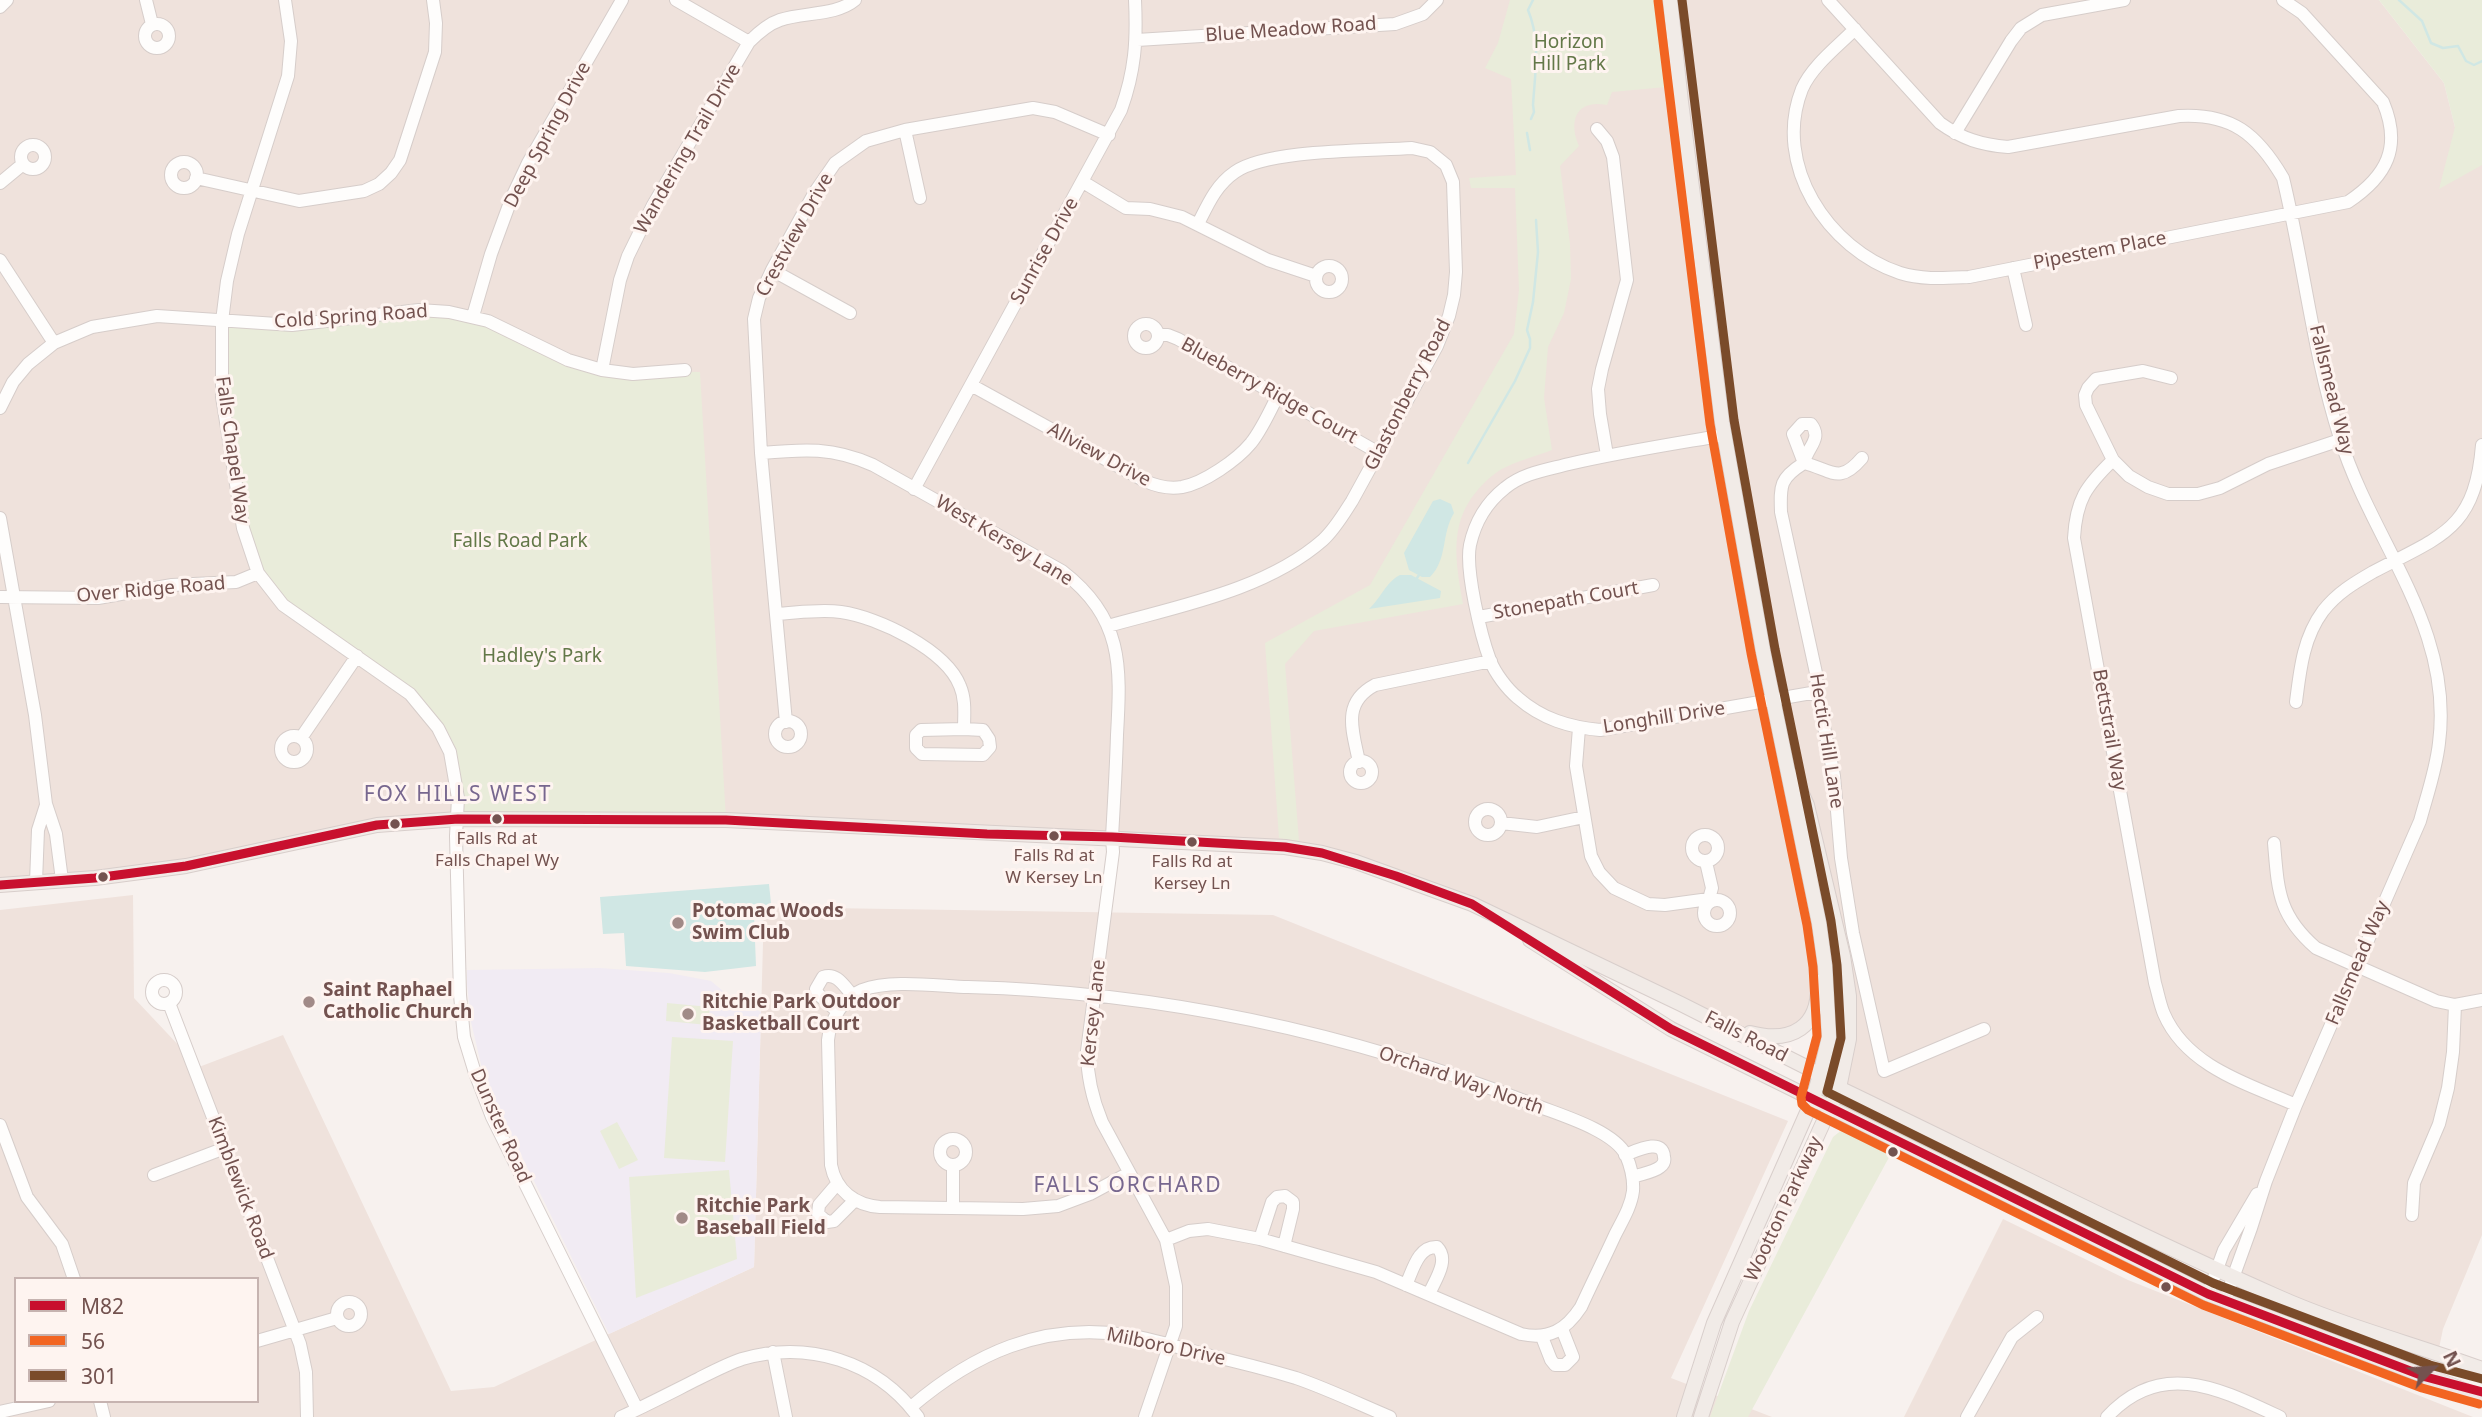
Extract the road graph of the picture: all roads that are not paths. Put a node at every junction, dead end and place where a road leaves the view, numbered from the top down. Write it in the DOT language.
graph roads {
  1 [pos="7,0"];
  2 [pos="146,0"];
  3 [pos="285,0"];
  4 [pos="433,0"];
  5 [pos="622,0"];
  6 [pos="676,0"];
  7 [pos="855,0"];
  8 [pos="1135,0"];
  9 [pos="1437,0"];
  10 [pos="1670,0"];
  11 [pos="1828,0"];
  12 [pos="2124,0"];
  13 [pos="2283,0"];
  14 [pos="0,7"];
  15 [pos="152,24"];
  16 [pos="1854,29"];
  17 [pos="1137,40"];
  18 [pos="748,42"];
  19 [pos="1597,129"];
  20 [pos="905,131"];
  21 [pos="1955,133"];
  22 [pos="1109,135"];
  23 [pos="23,164"];
  24 [pos="196,178"];
  25 [pos="1083,182"];
  26 [pos="0,183"];
  27 [pos="251,191"];
  28 [pos="920,198"];
  29 [pos="2292,215"];
  30 [pos="1198,224"];
  31 [pos="0,260"];
  32 [pos="2013,268"];
  33 [pos="772,270"];
  34 [pos="1316,276"];
  35 [pos="850,313"];
  36 [pos="473,316"];
  37 [pos="222,321"];
  38 [pos="2026,325"];
  39 [pos="1158,335"];
  40 [pos="54,343"];
  41 [pos="602,370"];
  42 [pos="685,370"];
  43 [pos="2171,378"];
  44 [pos="971,385"];
  45 [pos="1278,395"];
  46 [pos="0,408"];
  47 [pos="1725,435"];
  48 [pos="2340,440"];
  49 [pos="2482,445"];
  50 [pos="761,453"];
  51 [pos="1379,453"];
  52 [pos="1607,455"];
  53 [pos="1862,458"];
  54 [pos="2113,460"];
  55 [pos="914,489"];
  56 [pos="0,518"];
  57 [pos="2396,560"];
  58 [pos="258,573"];
  59 [pos="1653,586"];
  60 [pos="0,597"];
  61 [pos="14,597"];
  62 [pos="776,614"];
  63 [pos="1479,617"];
  64 [pos="1108,626"];
  65 [pos="357,656"];
  66 [pos="1491,661"];
  67 [pos="1817,692"];
  68 [pos="1773,699"];
  69 [pos="2296,702"];
  70 [pos="786,722"];
  71 [pos="1579,728"];
  72 [pos="964,729"];
  73 [pos="301,738"];
  74 [pos="1785,754"];
  75 [pos="1359,762"];
  76 [pos="46,804"];
  77 [pos="1584,817"];
  78 [pos="458,819"];
  79 [pos="1501,823"];
  80 [pos="1112,837"];
  81 [pos="2274,843"];
  82 [pos="1706,862"];
  83 [pos="1807,873"];
  84 [pos="62,880"];
  85 [pos="36,882"];
  86 [pos="0,885"];
  87 [pos="1472,904"];
  88 [pos="2357,967"];
  89 [pos="1094,995"];
  90 [pos="853,996"];
  91 [pos="2482,1000"];
  92 [pos="169,1003"];
  93 [pos="2455,1005"];
  94 [pos="838,1012"];
  95 [pos="1716,1023"];
  96 [pos="1984,1028"];
  97 [pos="1820,1075"];
  98 [pos="1839,1088"];
  99 [pos="1813,1099"];
  100 [pos="2297,1105"];
  101 [pos="1831,1108"];
  102 [pos="0,1125"];
  103 [pos="225,1148"];
  104 [pos="1625,1155"];
  105 [pos="953,1165"];
  106 [pos="1129,1173"];
  107 [pos="154,1175"];
  108 [pos="1633,1177"];
  109 [pos="2266,1181"];
  110 [pos="837,1184"];
  111 [pos="854,1201"];
  112 [pos="953,1208"];
  113 [pos="2412,1215"];
  114 [pos="1260,1239"];
  115 [pos="1166,1240"];
  116 [pos="1284,1245"];
  117 [pos="2216,1270"];
  118 [pos="2234,1276"];
  119 [pos="74,1277"];
  120 [pos="1406,1285"];
  121 [pos="1429,1294"];
  122 [pos="2208,1294"];
  123 [pos="2225,1300"];
  124 [pos="2038,1317"];
  125 [pos="337,1318"];
  126 [pos="1562,1329"];
  127 [pos="295,1330"];
  128 [pos="1542,1337"];
  129 [pos="259,1340"];
  130 [pos="1170,1345"];
  131 [pos="772,1352"];
  132 [pos="2482,1369"];
  133 [pos="2426,1377"];
  134 [pos="2482,1392"];
  135 [pos="2482,1399"];
  136 [pos="40,1403"];
  137 [pos="637,1409"];
  138 [pos="0,1412"];
  139 [pos="915,1412"];
  140 [pos="307,1417"];
  141 [pos="621,1417"];
  142 [pos="786,1417"];
  143 [pos="1145,1417"];
  144 [pos="1390,1417"];
  145 [pos="1684,1417"];
  146 [pos="1701,1417"];
  147 [pos="1967,1417"];
  148 [pos="2107,1417"];
  149 [pos="2280,1417"];
  1 -- 14 [label="street"];
  2 -- 15 [label="street"];
  3 -- 27 [label="street, Falls Chapel Way"];
  4 -- 27 [label="street"];
  5 -- 36 [label="street, Deep Spring Drive"];
  6 -- 18 [label="street"];
  7 -- 18 [label="street, Wandering Trail Drive"];
  8 -- 17 [label="street, Sunrise Drive"];
  9 -- 17 [label="street, Blue Meadow Road"];
  10 -- 47 [label="main road, Wootton Parkway"];
  11 -- 16 [label="street, Fallsmead Way"];
  12 -- 21 [label="street"];
  13 -- 29 [label="street, Pipestem Place"];
  16 -- 21 [label="street, Fallsmead Way"];
  16 -- 32 [label="street, Pipestem Place"];
  17 -- 22 [label="street, Sunrise Drive"];
  18 -- 41 [label="street, Wandering Trail Drive"];
  19 -- 52 [label="street"];
  20 -- 22 [label="street, Crestview Drive"];
  20 -- 28 [label="street"];
  20 -- 33 [label="street, Crestview Drive"];
  21 -- 29 [label="street, Fallsmead Way"];
  22 -- 25 [label="street, Sunrise Drive"];
  23 -- 26 [label="street"];
  24 -- 27 [label="street"];
  25 -- 30 [label="street"];
  25 -- 44 [label="street, Sunrise Drive"];
  27 -- 37 [label="street, Falls Chapel Way"];
  29 -- 32 [label="street, Pipestem Place"];
  29 -- 48 [label="street, Fallsmead Way"];
  30 -- 34 [label="street"];
  30 -- 51 [label="street, Glastonberry Road"];
  31 -- 40 [label="street"];
  32 -- 38 [label="street"];
  33 -- 35 [label="street"];
  33 -- 50 [label="street, Crestview Drive"];
  36 -- 37 [label="street, Cold Spring Road"];
  36 -- 41 [label="street, Cold Spring Road"];
  37 -- 40 [label="street, Cold Spring Road"];
  37 -- 58 [label="street, Falls Chapel Way"];
  39 -- 45 [label="street, Blueberry Ridge Court"];
  40 -- 46 [label="street, Cold Spring Road"];
  41 -- 42 [label="street, Cold Spring Road"];
  43 -- 54 [label="street"];
  44 -- 45 [label="street, Allview Drive"];
  44 -- 55 [label="street, Sunrise Drive"];
  45 -- 51 [label="street, Blueberry Ridge Court"];
  47 -- 52 [label="street, Longhill Drive"];
  47 -- 68 [label="main road, Wootton Parkway"];
  48 -- 54 [label="street"];
  48 -- 57 [label="street, Fallsmead Way"];
  49 -- 57 [label="street"];
  50 -- 55 [label="street, West Kersey Lane"];
  50 -- 62 [label="street, Crestview Drive"];
  51 -- 64 [label="street, Glastonberry Road"];
  52 -- 63 [label="street, Longhill Drive"];
  53 -- 67 [label="street, Hectic Hill Lane"];
  54 -- 100 [label="street, Bettstrail Way"];
  55 -- 64 [label="street, West Kersey Lane"];
  56 -- 61 [label="street"];
  57 -- 69 [label="street"];
  57 -- 88 [label="street, Fallsmead Way"];
  58 -- 61 [label="street, Over Ridge Road"];
  58 -- 65 [label="street, Falls Chapel Way"];
  59 -- 63 [label="street, Stonepath Court"];
  60 -- 61 [label="street, Over Ridge Road"];
  61 -- 76 [label="street"];
  62 -- 70 [label="street, Crestview Drive"];
  62 -- 72 [label="street"];
  63 -- 66 [label="street, Longhill Drive"];
  64 -- 80 [label="street, West Kersey Lane"];
  65 -- 73 [label="street"];
  65 -- 78 [label="street, Falls Chapel Way"];
  66 -- 71 [label="street, Longhill Drive"];
  66 -- 75 [label="street"];
  67 -- 68 [label="street, Longhill Drive"];
  67 -- 96 [label="street, Hectic Hill Lane"];
  68 -- 71 [label="street, Longhill Drive"];
  68 -- 74 [label="main road, Wootton Parkway"];
  71 -- 77 [label="street"];
  72 -- 72 [label="street"];
  74 -- 83 [label="main road, Wootton Parkway"];
  74 -- 98 [label="main road, Wootton Parkway"];
  76 -- 84 [label="street"];
  76 -- 85 [label="street"];
  77 -- 79 [label="street"];
  77 -- 82 [label="street"];
  78 -- 80 [label="main road, Falls Road"];
  78 -- 84 [label="main road, Falls Road"];
  78 -- 137 [label="street, Dunster Road"];
  80 -- 87 [label="main road, Falls Road"];
  80 -- 89 [label="street, Kersey Lane"];
  81 -- 88 [label="street"];
  83 -- 95 [label="main road"];
  83 -- 97 [label="main road, Wootton Parkway"];
  84 -- 85 [label="main road, Falls Road"];
  85 -- 86 [label="main road, Falls Road"];
  87 -- 95 [label="main road, Falls Road"];
  87 -- 99 [label="main road, Falls Road"];
  88 -- 93 [label="street"];
  88 -- 100 [label="street, Fallsmead Way"];
  89 -- 90 [label="street, Orchard Way North"];
  89 -- 104 [label="street, Orchard Way North"];
  89 -- 106 [label="street, Kersey Lane"];
  90 -- 94 [label="street"];
  90 -- 94 [label="street"];
  91 -- 93 [label="street"];
  92 -- 103 [label="street, Kimblewick Road"];
  93 -- 113 [label="street"];
  94 -- 110 [label="street"];
  95 -- 97 [label="main road, Falls Road"];
  97 -- 98 [label="main road, Falls Road"];
  97 -- 99 [label="main road, Wootton Parkway"];
  98 -- 101 [label="main road, Wootton Parkway"];
  98 -- 117 [label="main road, Falls Road"];
  99 -- 101 [label="main road, Falls Road"];
  99 -- 145 [label="main road, Wootton Parkway"];
  100 -- 109 [label="street, Fallsmead Way"];
  101 -- 122 [label="main road, Falls Road"];
  101 -- 146 [label="main road, Wootton Parkway"];
  102 -- 119 [label="street"];
  103 -- 107 [label="street"];
  103 -- 127 [label="street, Kimblewick Road"];
  104 -- 108 [label="street, Orchard Way North"];
  104 -- 108 [label="street"];
  105 -- 112 [label="street"];
  106 -- 112 [label="street"];
  106 -- 115 [label="street, Kersey Lane"];
  108 -- 126 [label="street"];
  109 -- 117 [label="street, Fallsmead Way"];
  109 -- 118 [label="street, Fallsmead Way"];
  110 -- 111 [label="street"];
  110 -- 111 [label="street"];
  111 -- 112 [label="street"];
  114 -- 115 [label="street"];
  114 -- 116 [label="street"];
  114 -- 116 [label="street"];
  115 -- 130 [label="street, Kersey Lane"];
  116 -- 120 [label="street"];
  117 -- 118 [label="main road, Falls Road"];
  117 -- 122 [label="street, Fallsmead Way"];
  118 -- 123 [label="street, Fallsmead Way"];
  118 -- 132 [label="main road, Falls Road"];
  120 -- 121 [label="street"];
  120 -- 121 [label="street"];
  121 -- 128 [label="street"];
  122 -- 123 [label="main road, Falls Road"];
  123 -- 133 [label="main road, Falls Road"];
  124 -- 147 [label="street"];
  125 -- 127 [label="street"];
  126 -- 128 [label="street"];
  126 -- 128 [label="street"];
  127 -- 129 [label="street"];
  127 -- 140 [label="street, Kimblewick Road"];
  130 -- 139 [label="street, Milboro Drive"];
  130 -- 143 [label="street, Kersey Lane"];
  130 -- 144 [label="street, Milboro Drive"];
  131 -- 137 [label="street"];
  131 -- 139 [label="street"];
  131 -- 142 [label="street"];
  133 -- 134 [label="main road, Falls Road"];
  133 -- 135 [label="highway"];
  136 -- 138 [label="street"];
  137 -- 141 [label="street"];
  148 -- 149 [label="street"];
}
